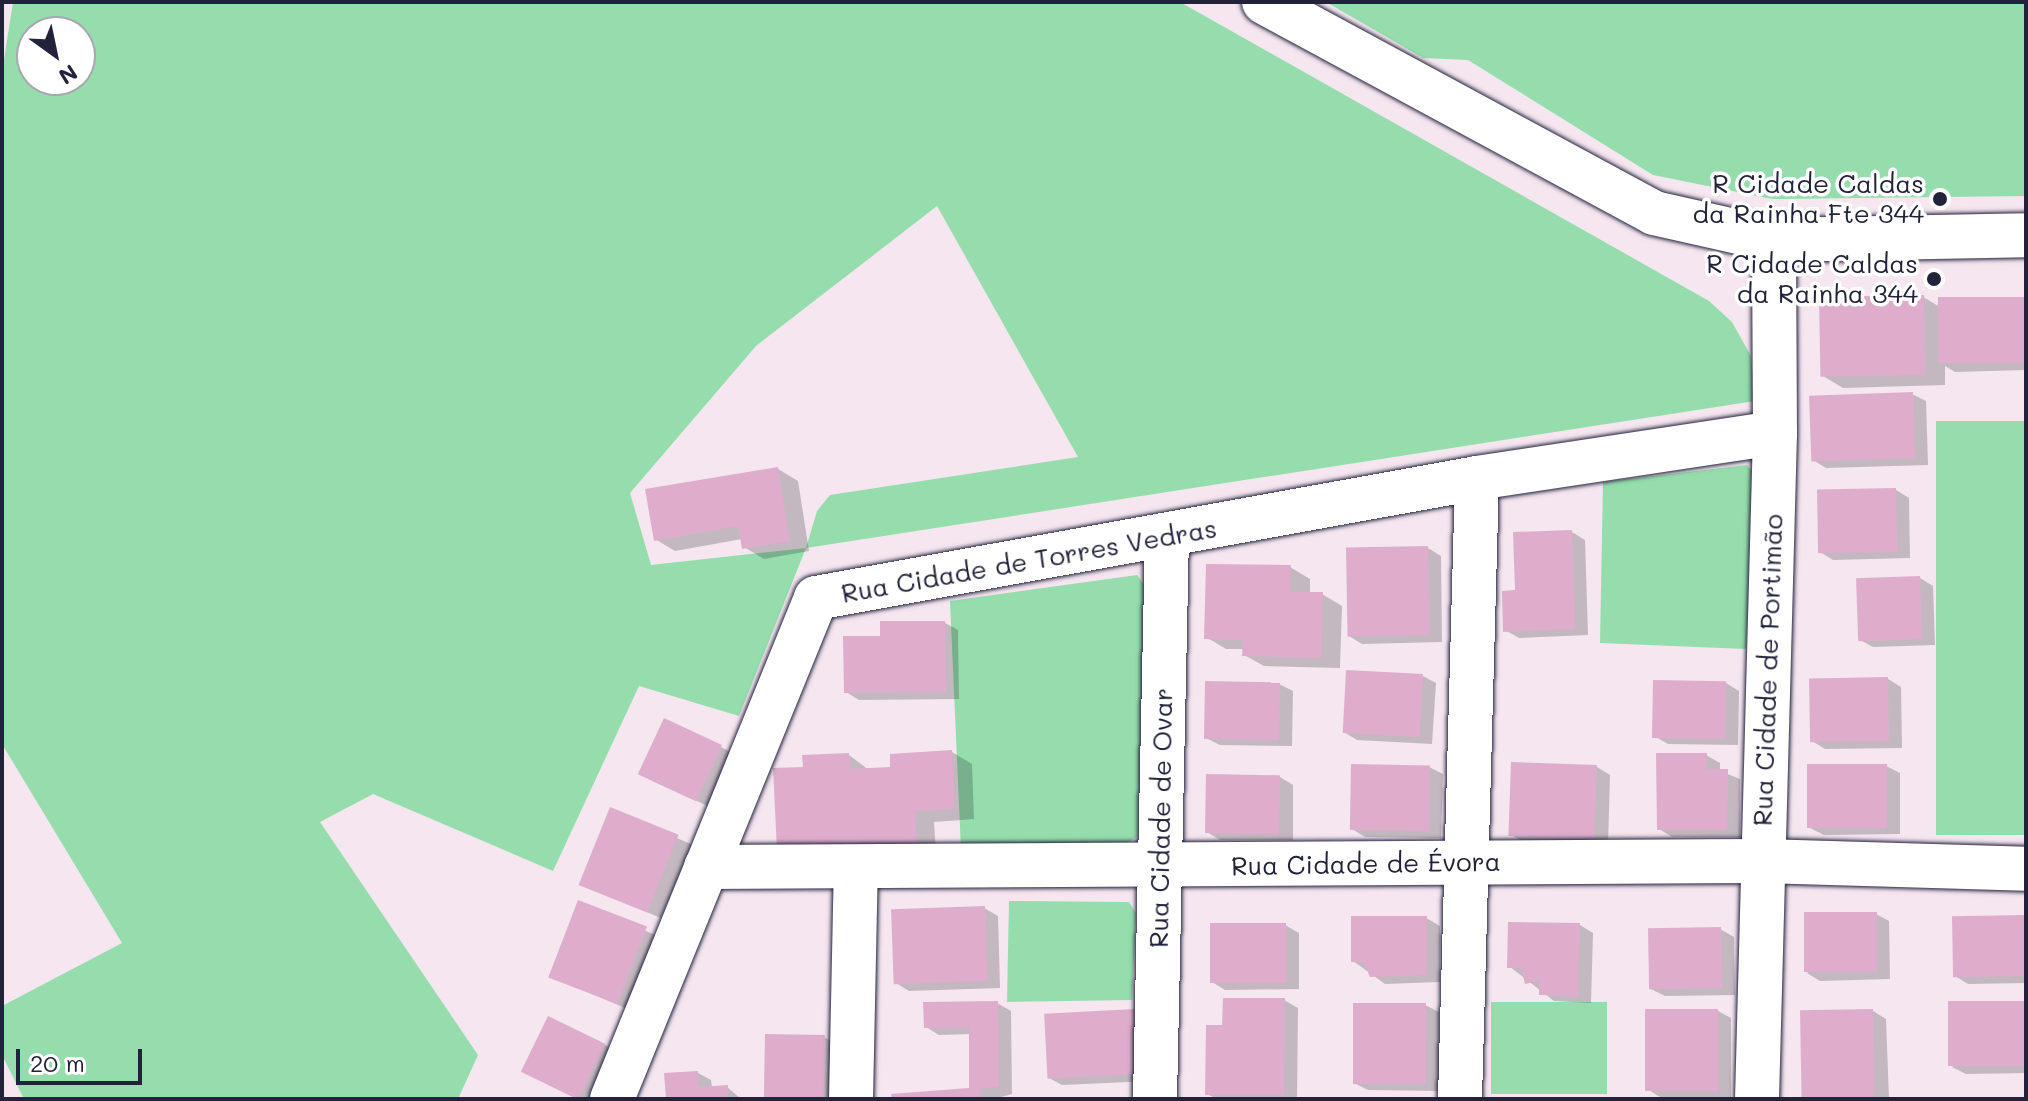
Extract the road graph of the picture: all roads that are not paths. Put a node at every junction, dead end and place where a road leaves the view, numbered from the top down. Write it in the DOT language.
graph roads {
  1 [pos="1264,2"];
  2 [pos="2026,235"];
  3 [pos="1774,240"];
  4 [pos="1775,433"];
  5 [pos="1477,478"];
  6 [pos="1167,537"];
  7 [pos="1762,861"];
  8 [pos="1466,863"];
  9 [pos="1160,866"];
  10 [pos="706,867"];
  11 [pos="856,869"];
  12 [pos="2026,869"];
  13 [pos="612,1099"];
  14 [pos="851,1099"];
  15 [pos="1155,1099"];
  16 [pos="1460,1099"];
  17 [pos="1757,1099"];
  1 -- 3 [label="street"];
  2 -- 3 [label="street"];
  3 -- 4 [label="street, Rua Cidade de Portimão"];
  4 -- 5 [label="street, Rua Cidade de Torres Vedras"];
  4 -- 7 [label="street, Rua Cidade de Portimão"];
  5 -- 6 [label="street, Rua Cidade de Torres Vedras"];
  5 -- 8 [label="street"];
  6 -- 9 [label="street, Rua Cidade de Ovar"];
  6 -- 10 [label="street, Rua Cidade de Torres Vedras"];
  7 -- 8 [label="street, Rua Cidade de Évora"];
  7 -- 12 [label="street, Rua Cidade de Évora"];
  7 -- 17 [label="street, Rua Cidade de Portimão"];
  8 -- 9 [label="street, Rua Cidade de Évora"];
  8 -- 16 [label="street"];
  9 -- 11 [label="street, Rua Cidade de Évora"];
  9 -- 15 [label="street, Rua Cidade de Ovar"];
  10 -- 11 [label="street, Rua Cidade de Évora"];
  10 -- 13 [label="street, Rua Cidade de Torres Vedras"];
  11 -- 14 [label="street"];
}
